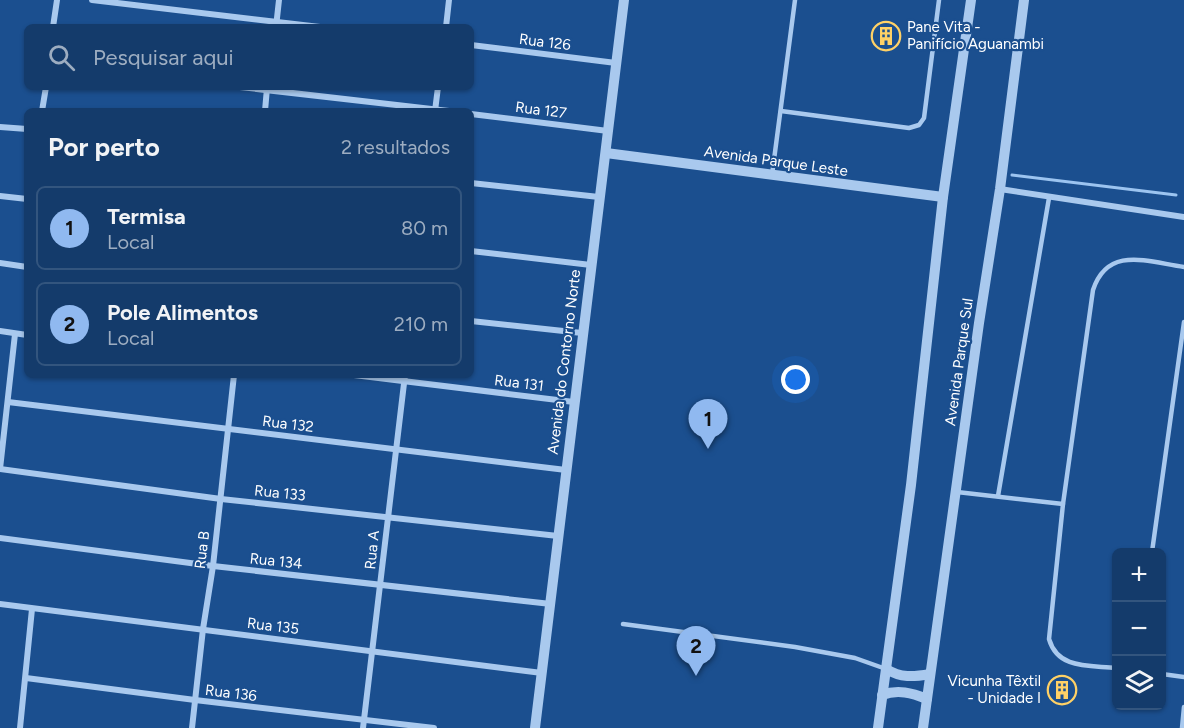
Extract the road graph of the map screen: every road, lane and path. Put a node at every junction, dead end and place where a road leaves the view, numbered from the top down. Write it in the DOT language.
graph roads {
  1 [pos="57,0"];
  2 [pos="92,0"];
  3 [pos="279,0"];
  4 [pos="450,0"];
  5 [pos="624,0"];
  6 [pos="795,0"];
  7 [pos="939,0"];
  8 [pos="971,0"];
  9 [pos="1024,0"];
  10 [pos="53,24"];
  11 [pos="276,24"];
  12 [pos="446,24"];
  13 [pos="474,45"];
  14 [pos="616,63"];
  15 [pos="46,90"];
  16 [pos="267,90"];
  17 [pos="282,90"];
  18 [pos="438,90"];
  19 [pos="42,108"];
  20 [pos="265,108"];
  21 [pos="420,108"];
  22 [pos="435,108"];
  23 [pos="781,111"];
  24 [pos="474,114"];
  25 [pos="1,127"];
  26 [pos="24,129"];
  27 [pos="608,131"];
  28 [pos="606,153"];
  29 [pos="772,175"];
  30 [pos="474,183"];
  31 [pos="1000,189"];
  32 [pos="0,196"];
  33 [pos="599,197"];
  34 [pos="943,198"];
  35 [pos="1049,198"];
  36 [pos="24,199"];
  37 [pos="1184,217"];
  38 [pos="474,251"];
  39 [pos="0,263"];
  40 [pos="591,265"];
  41 [pos="24,267"];
  42 [pos="1184,267"];
  43 [pos="474,321"];
  44 [pos="1184,322"];
  45 [pos="0,332"];
  46 [pos="582,333"];
  47 [pos="15,334"];
  48 [pos="24,335"];
  49 [pos="234,378"];
  50 [pos="404,378"];
  51 [pos="8,402"];
  52 [pos="574,402"];
  53 [pos="228,429"];
  54 [pos="396,449"];
  55 [pos="0,469"];
  56 [pos="566,470"];
  57 [pos="957,492"];
  58 [pos="998,496"];
  59 [pos="220,498"];
  60 [pos="1064,504"];
  61 [pos="387,516"];
  62 [pos="558,536"];
  63 [pos="0,538"];
  64 [pos="1153,548"];
  65 [pos="213,566"];
  66 [pos="380,584"];
  67 [pos="0,604"];
  68 [pos="551,604"];
  69 [pos="32,609"];
  70 [pos="623,624"];
  71 [pos="203,629"];
  72 [pos="373,650"];
  73 [pos="1112,668"];
  74 [pos="886,669"];
  75 [pos="542,673"];
  76 [pos="930,674"];
  77 [pos="1166,675"];
  78 [pos="1184,677"];
  79 [pos="26,678"];
  80 [pos="882,695"];
  81 [pos="927,699"];
  82 [pos="195,700"];
  83 [pos="1184,707"];
  84 [pos="363,720"];
  85 [pos="20,728"];
  86 [pos="192,728"];
  87 [pos="363,728"];
  88 [pos="434,728"];
  89 [pos="535,728"];
  90 [pos="878,728"];
  91 [pos="923,728"];
  92 [pos="1182,728"];
  1 -- 10 [label="street"];
  2 -- 11 [label="street"];
  3 -- 11 [label="street"];
  4 -- 12 [label="street"];
  5 -- 14 [label="street, Avenida do Contorno Norte"];
  6 -- 23 [label="lane"];
  7 -- 23 [label="lane"];
  8 -- 34 [label="street"];
  9 -- 31 [label="street, Avenida Parque Sul"];
  13 -- 14 [label="street, Rua 126"];
  14 -- 27 [label="street, Avenida do Contorno Norte"];
  15 -- 19 [label="street"];
  16 -- 20 [label="street"];
  17 -- 21 [label="street"];
  18 -- 22 [label="street"];
  23 -- 29 [label="lane"];
  24 -- 27 [label="street, Rua 127"];
  25 -- 26 [label="street"];
  27 -- 28 [label="street, Avenida do Contorno Norte"];
  28 -- 29 [label="street, Avenida Parque Leste"];
  28 -- 33 [label="street, Avenida do Contorno Norte"];
  29 -- 34 [label="street, Avenida Parque Leste"];
  30 -- 33 [label="street"];
  31 -- 35 [label="street"];
  31 -- 57 [label="street, Avenida Parque Sul"];
  32 -- 36 [label="street"];
  33 -- 40 [label="street, Avenida do Contorno Norte"];
  34 -- 74 [label="street"];
  35 -- 37 [label="street"];
  35 -- 58 [label="lane"];
  38 -- 40 [label="street"];
  39 -- 41 [label="street"];
  40 -- 46 [label="street, Avenida do Contorno Norte"];
  42 -- 60 [label="lane"];
  43 -- 46 [label="street"];
  44 -- 64 [label="lane"];
  45 -- 47 [label="street"];
  46 -- 52 [label="street, Avenida do Contorno Norte"];
  47 -- 48 [label="street"];
  47 -- 51 [label="street"];
  49 -- 53 [label="street, Rua B"];
  50 -- 52 [label="street, Rua 131"];
  50 -- 54 [label="street, Rua A"];
  51 -- 53 [label="street, Rua 132"];
  51 -- 55 [label="street"];
  52 -- 56 [label="street, Avenida do Contorno Norte"];
  53 -- 54 [label="street, Rua 132"];
  53 -- 59 [label="street, Rua B"];
  54 -- 56 [label="street, Rua 132"];
  54 -- 61 [label="street, Rua A"];
  55 -- 59 [label="street, Rua 133"];
  56 -- 62 [label="street, Avenida do Contorno Norte"];
  57 -- 58 [label="lane"];
  57 -- 76 [label="street, Avenida Parque Sul"];
  58 -- 60 [label="lane"];
  59 -- 61 [label="street, Rua 133"];
  59 -- 65 [label="street, Rua B"];
  60 -- 73 [label="lane"];
  61 -- 62 [label="street, Rua 133"];
  61 -- 66 [label="street, Rua A"];
  62 -- 68 [label="street, Avenida do Contorno Norte"];
  63 -- 65 [label="street, Rua 134"];
  65 -- 66 [label="street, Rua 134"];
  65 -- 71 [label="street, Rua B"];
  66 -- 68 [label="street, Rua 134"];
  66 -- 72 [label="street, Rua A"];
  67 -- 69 [label="street, Rua 135"];
  68 -- 75 [label="street, Avenida do Contorno Norte"];
  69 -- 71 [label="street, Rua 135"];
  69 -- 79 [label="street"];
  70 -- 74 [label="lane"];
  71 -- 72 [label="street, Rua 135"];
  71 -- 82 [label="street, Rua B"];
  72 -- 75 [label="street, Rua 135"];
  72 -- 84 [label="street, Rua A"];
  74 -- 76 [label="street"];
  74 -- 80 [label="street"];
  75 -- 89 [label="street, Avenida do Contorno Norte"];
  76 -- 81 [label="street, Avenida Parque Sul"];
  77 -- 78 [label="lane"];
  79 -- 82 [label="street, Rua 136"];
  79 -- 85 [label="street"];
  80 -- 81 [label="street"];
  80 -- 90 [label="street"];
  81 -- 91 [label="street, Avenida Parque Sul"];
  82 -- 84 [label="street, Rua 136"];
  82 -- 86 [label="street, Rua B"];
  83 -- 92 [label="lane"];
  84 -- 87 [label="street, Rua A"];
  84 -- 88 [label="street, Rua 136"];
}
